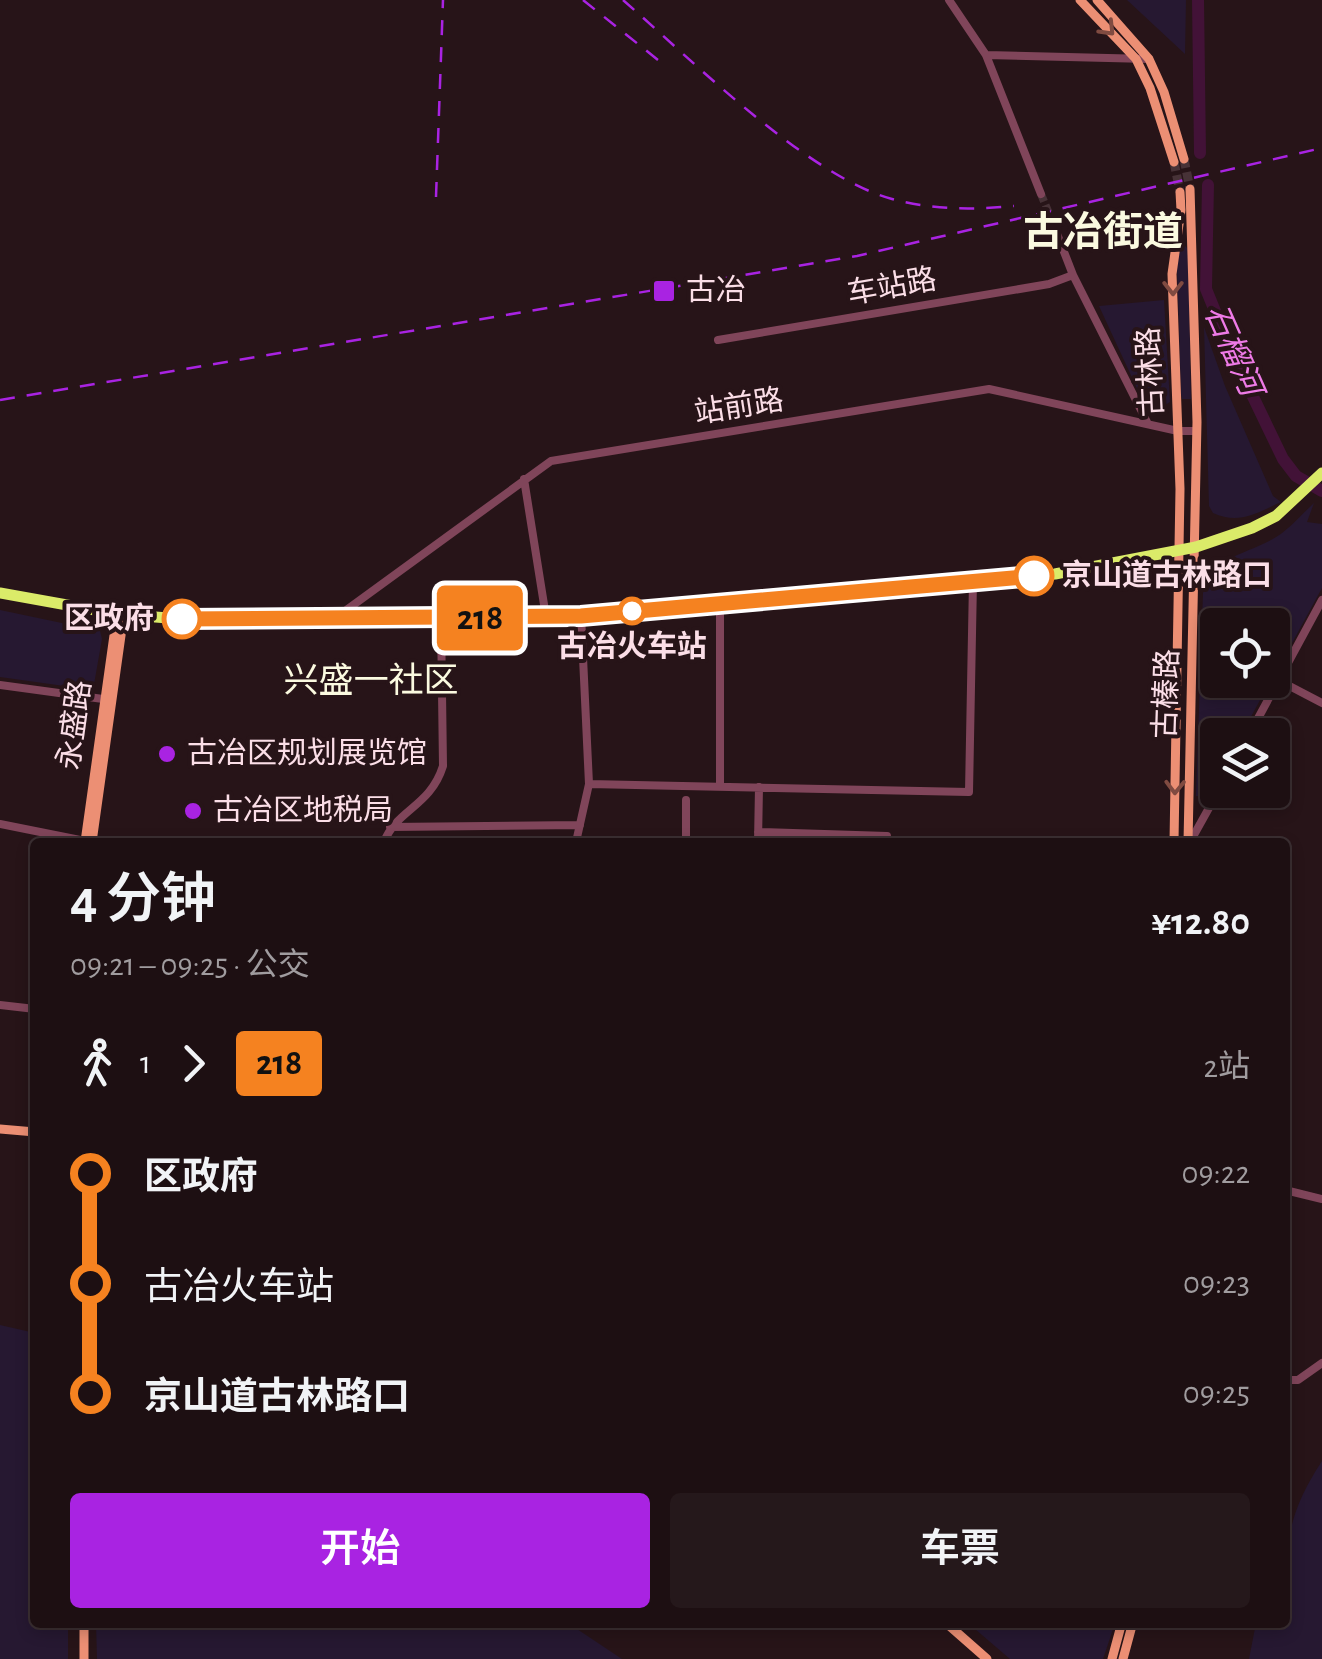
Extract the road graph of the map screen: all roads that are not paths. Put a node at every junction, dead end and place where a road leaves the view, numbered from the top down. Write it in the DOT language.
graph roads {
  1 [pos="949,0"];
  2 [pos="1080,0"];
  3 [pos="1097,0"];
  4 [pos="986,55"];
  5 [pos="1136,59"];
  6 [pos="1149,59"];
  7 [pos="1041,194"];
  8 [pos="1052,221"];
  9 [pos="1073,275"];
  10 [pos="718,340"];
  11 [pos="1148,424"];
  12 [pos="1178,431"];
  13 [pos="1196,431"];
  14 [pos="1322,473"];
  15 [pos="524,480"];
  16 [pos="1196,546"];
  17 [pos="1179,550"];
  18 [pos="973,581"];
  19 [pos="0,592"];
  20 [pos="1322,600"];
  21 [pos="720,603"];
  22 [pos="120,614"];
  23 [pos="581,616"];
  24 [pos="546,617"];
  25 [pos="441,618"];
  26 [pos="334,619"];
  27 [pos="1290,658"];
  28 [pos="0,685"];
  29 [pos="1290,686"];
  30 [pos="103,699"];
  31 [pos="1322,703"];
  32 [pos="589,784"];
  33 [pos="720,786"];
  34 [pos="759,787"];
  35 [pos="686,800"];
  36 [pos="1209,808"];
  37 [pos="0,824"];
  38 [pos="580,825"];
  39 [pos="390,828"];
  40 [pos="758,837"];
  41 [pos="68,838"];
  42 [pos="87,838"];
  43 [pos="88,838"];
  44 [pos="386,838"];
  45 [pos="577,838"];
  46 [pos="686,838"];
  47 [pos="886,838"];
  48 [pos="1174,838"];
  49 [pos="1189,838"];
  50 [pos="1191,838"];
  51 [pos="0,1005"];
  52 [pos="30,1008"];
  53 [pos="0,1128"];
  54 [pos="30,1131"];
  55 [pos="1290,1191"];
  56 [pos="1322,1199"];
  57 [pos="1322,1364"];
  58 [pos="1290,1380"];
  59 [pos="81,1628"];
  60 [pos="952,1628"];
  61 [pos="1120,1628"];
  62 [pos="1131,1628"];
  63 [pos="81,1659"];
  64 [pos="987,1659"];
  65 [pos="1112,1659"];
  66 [pos="1123,1659"];
  1 -- 4 [label="street"];
  2 -- 5 [label="main road, one-way"];
  3 -- 6 [label="main road"];
  4 -- 5 [label="street"];
  4 -- 7 [label="street"];
  5 -- 6 [label="street"];
  5 -- 6 [label="main road"];
  8 -- 9 [label="street"];
  9 -- 10 [label="street, 车站路"];
  9 -- 11 [label="street"];
  11 -- 12 [label="street, 站前路"];
  11 -- 15 [label="street, 站前路"];
  12 -- 13 [label="street, 站前路"];
  13 -- 12 [label="main road, 古林路, one-way"];
  12 -- 17 [label="main road, 古林路"];
  13 -- 16 [label="main road, 古林路"];
  14 -- 16 [label="highway"];
  15 -- 24 [label="street"];
  15 -- 26 [label="street, 站前路"];
  16 -- 17 [label="highway"];
  16 -- 49 [label="main road, 古榛路"];
  17 -- 18 [label="highway"];
  17 -- 48 [label="main road, 古榛路, one-way"];
  18 -- 21 [label="highway"];
  18 -- 34 [label="street"];
  19 -- 22 [label="highway"];
  20 -- 27 [label="street"];
  21 -- 23 [label="highway"];
  21 -- 33 [label="street"];
  22 -- 26 [label="highway"];
  22 -- 30 [label="main road, 永盛路"];
  22 -- 43 [label="main road, 永盛路"];
  23 -- 24 [label="highway"];
  23 -- 32 [label="street"];
  24 -- 25 [label="highway"];
  25 -- 26 [label="highway"];
  25 -- 39 [label="street"];
  28 -- 30 [label="street"];
  29 -- 31 [label="street"];
  30 -- 42 [label="main road, 永盛路"];
  32 -- 33 [label="street"];
  32 -- 38 [label="street"];
  33 -- 34 [label="street"];
  34 -- 40 [label="street"];
  35 -- 46 [label="street"];
  36 -- 50 [label="street"];
  37 -- 41 [label="street"];
  38 -- 39 [label="street"];
  38 -- 45 [label="street"];
  39 -- 44 [label="street"];
  40 -- 47 [label="street"];
  51 -- 52 [label="street"];
  53 -- 54 [label="main road"];
  55 -- 56 [label="street"];
  57 -- 58 [label="street"];
  59 -- 63 [label="main road"];
  60 -- 64 [label="main road"];
  61 -- 65 [label="main road"];
  62 -- 66 [label="main road"];
}
